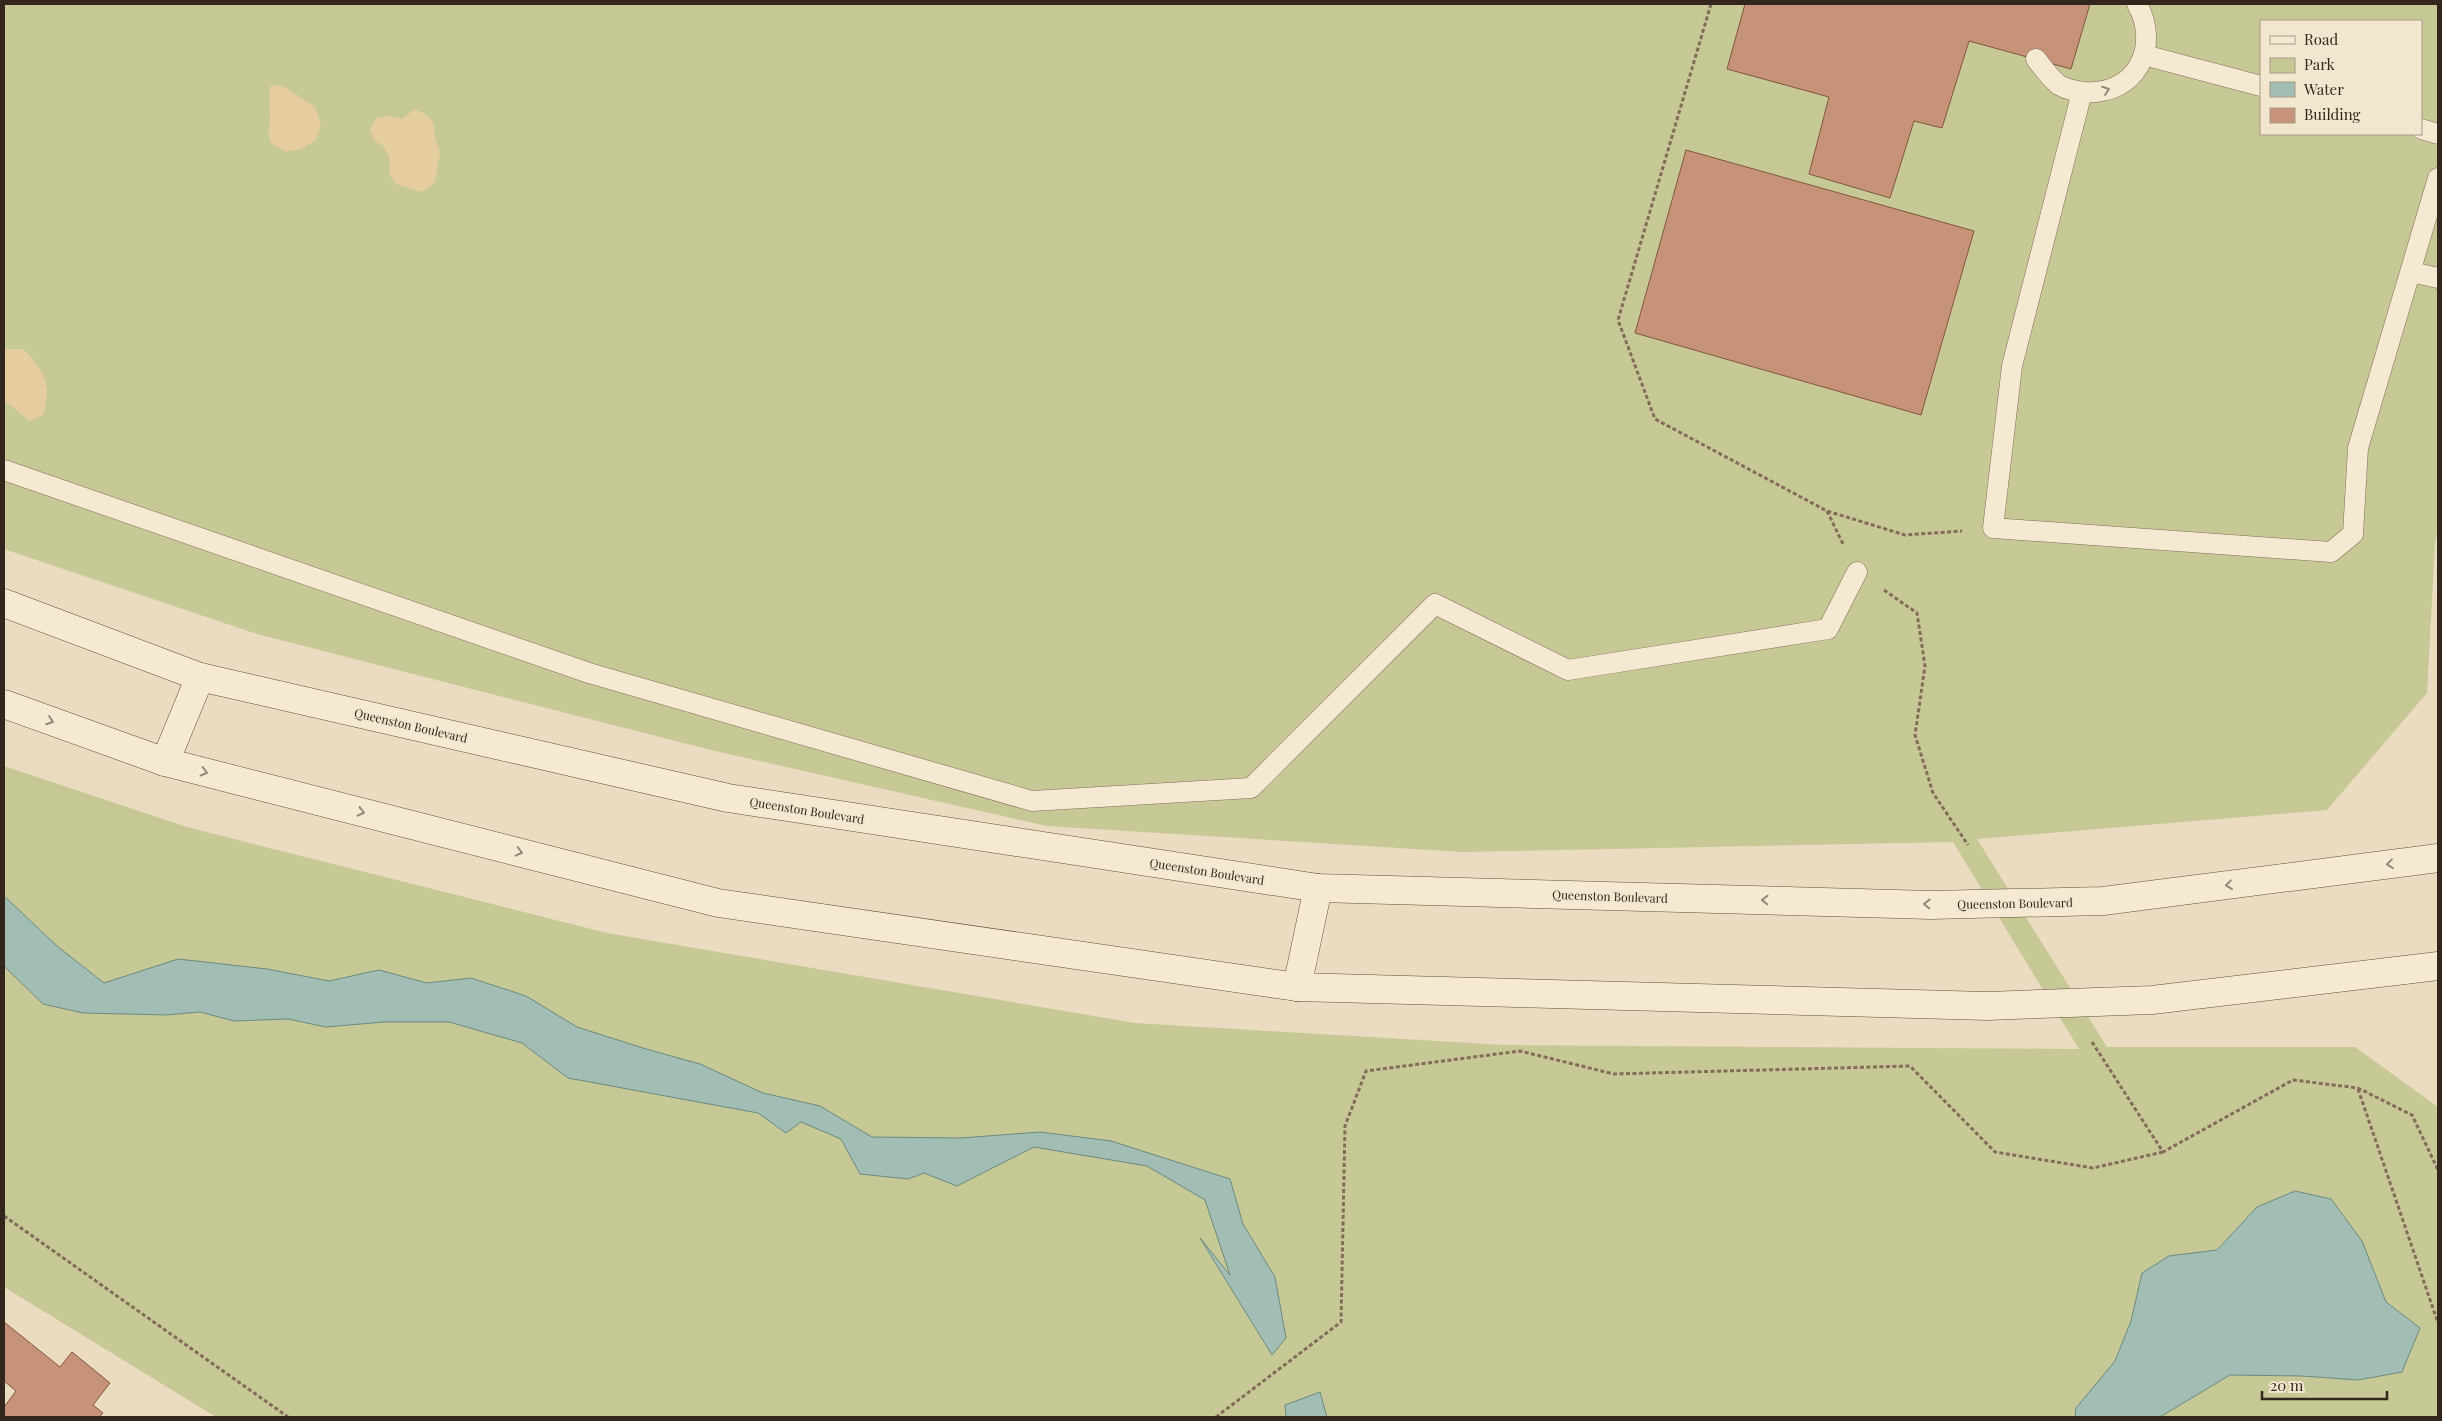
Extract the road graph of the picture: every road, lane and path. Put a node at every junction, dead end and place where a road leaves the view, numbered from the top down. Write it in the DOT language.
graph roads {
  1 [pos="1711,4"];
  2 [pos="2137,4"];
  3 [pos="2144,55"];
  4 [pos="2036,59"];
  5 [pos="2260,86"];
  6 [pos="2082,92"];
  7 [pos="2422,129"];
  8 [pos="2438,134"];
  9 [pos="2438,178"];
  10 [pos="2410,272"];
  11 [pos="2438,278"];
  12 [pos="4,470"];
  13 [pos="1827,511"];
  14 [pos="1993,528"];
  15 [pos="1858,572"];
  16 [pos="4,603"];
  17 [pos="200,677"];
  18 [pos="4,704"];
  19 [pos="165,762"];
  20 [pos="1968,845"];
  21 [pos="2438,858"];
  22 [pos="1318,888"];
  23 [pos="2438,966"];
  24 [pos="1296,987"];
  25 [pos="2092,1042"];
  26 [pos="2358,1088"];
  27 [pos="2163,1152"];
  28 [pos="2438,1170"];
  29 [pos="4,1216"];
  30 [pos="2438,1323"];
  31 [pos="288,1417"];
  32 [pos="1216,1417"];
  1 -- 13 [label="path"];
  2 -- 3 [label="lane"];
  3 -- 5 [label="lane"];
  6 -- 3 [label="lane, one-way"];
  4 -- 6 [label="lane"];
  6 -- 14 [label="lane"];
  7 -- 8 [label="lane"];
  9 -- 10 [label="lane"];
  10 -- 11 [label="lane"];
  10 -- 14 [label="lane"];
  12 -- 15 [label="lane"];
  13 -- 14 [label="path"];
  13 -- 15 [label="path"];
  15 -- 20 [label="path"];
  16 -- 17 [label="main road, Queenston Boulevard"];
  17 -- 19 [label="main road"];
  17 -- 22 [label="main road, Queenston Boulevard"];
  18 -- 19 [label="main road, one-way"];
  19 -- 24 [label="main road, one-way"];
  21 -- 22 [label="main road, Queenston Boulevard, one-way"];
  22 -- 24 [label="main road"];
  23 -- 24 [label="main road"];
  25 -- 27 [label="path"];
  26 -- 27 [label="path"];
  26 -- 28 [label="path"];
  26 -- 30 [label="path"];
  27 -- 32 [label="path"];
  29 -- 31 [label="path"];
}
